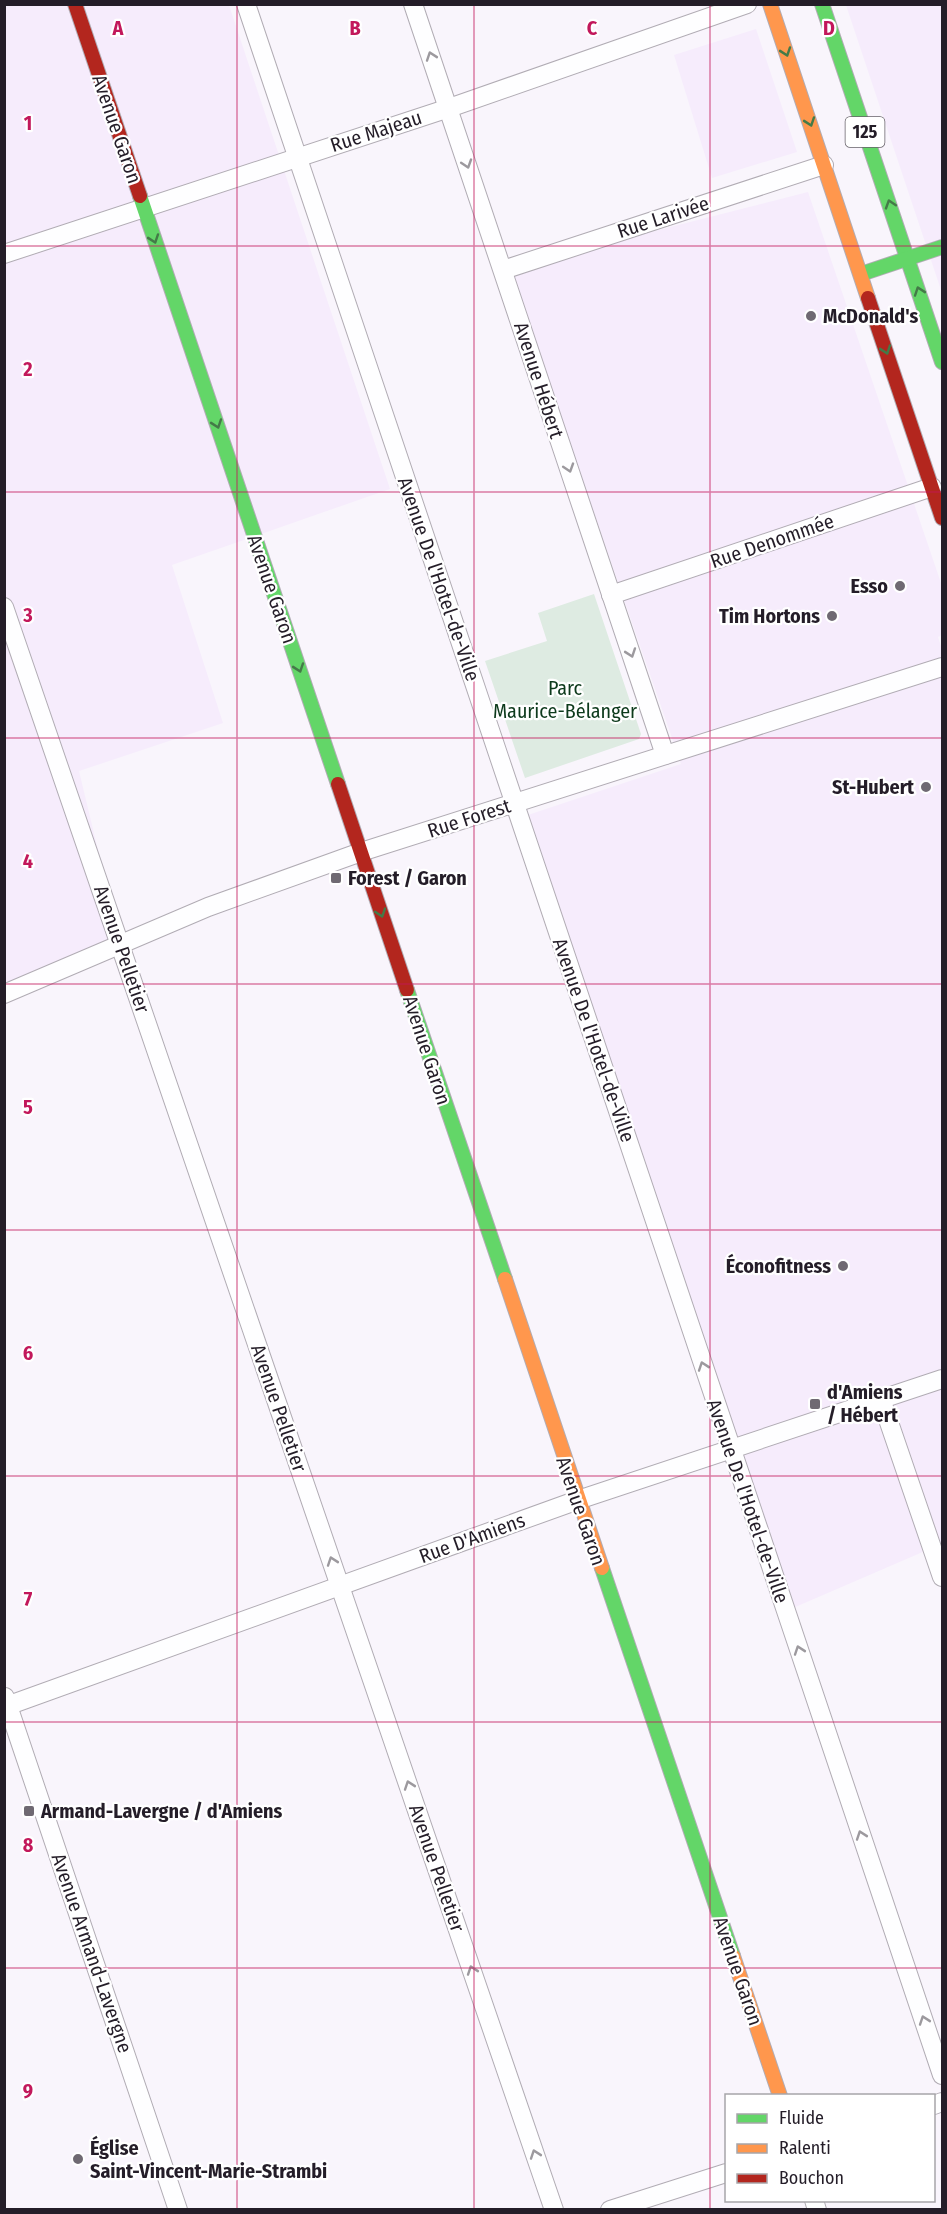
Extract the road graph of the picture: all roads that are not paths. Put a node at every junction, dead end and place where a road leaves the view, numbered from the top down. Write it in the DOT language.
graph roads {
  1 [pos="75,4"];
  2 [pos="246,4"];
  3 [pos="413,4"];
  4 [pos="747,4"];
  5 [pos="770,4"];
  6 [pos="822,4"];
  7 [pos="449,108"];
  8 [pos="297,156"];
  9 [pos="824,165"];
  10 [pos="143,207"];
  11 [pos="942,247"];
  12 [pos="4,254"];
  13 [pos="908,260"];
  14 [pos="503,270"];
  15 [pos="861,274"];
  16 [pos="942,362"];
  17 [pos="932,487"];
  18 [pos="942,518"];
  19 [pos="611,595"];
  20 [pos="4,607"];
  21 [pos="942,667"];
  22 [pos="665,755"];
  23 [pos="514,803"];
  24 [pos="361,852"];
  25 [pos="121,946"];
  26 [pos="4,994"];
  27 [pos="942,1379"];
  28 [pos="881,1400"];
  29 [pos="731,1450"];
  30 [pos="578,1500"];
  31 [pos="942,1572"];
  32 [pos="340,1585"];
  33 [pos="6,1703"];
  34 [pos="942,2075"];
  35 [pos="779,2094"];
  36 [pos="725,2173"];
  37 [pos="178,2210"];
  38 [pos="554,2210"];
  39 [pos="610,2210"];
  1 -- 10 [label="street, Avenue Garon"];
  2 -- 8 [label="street, Avenue De l'Hotel-de-Ville"];
  7 -- 3 [label="street, Avenue Hébert, one-way"];
  4 -- 7 [label="street, Rue Majeau"];
  5 -- 9 [label="street, 125, one-way"];
  13 -- 6 [label="street, 125, one-way"];
  7 -- 8 [label="street, Rue Majeau"];
  7 -- 14 [label="street, Avenue Hébert, one-way"];
  8 -- 10 [label="street, Rue Majeau"];
  8 -- 23 [label="street, Avenue De l'Hotel-de-Ville"];
  9 -- 14 [label="street, Rue Larivée"];
  9 -- 15 [label="street, 125"];
  10 -- 12 [label="street, Rue Majeau"];
  10 -- 24 [label="street, Avenue Garon, one-way"];
  11 -- 13 [label="street"];
  13 -- 15 [label="street"];
  16 -- 13 [label="street, 125, one-way"];
  14 -- 19 [label="street, Avenue Hébert, one-way"];
  15 -- 17 [label="street, 125, one-way"];
  17 -- 18 [label="street, 125"];
  17 -- 19 [label="street, Rue Denommée"];
  19 -- 22 [label="street, Avenue Hébert, one-way"];
  20 -- 25 [label="street, Avenue Pelletier"];
  21 -- 22 [label="street, Rue Forest"];
  22 -- 23 [label="street, Rue Forest"];
  23 -- 24 [label="street, Rue Forest"];
  29 -- 23 [label="street, Avenue De l'Hotel-de-Ville, one-way"];
  24 -- 25 [label="street, Rue Forest"];
  24 -- 30 [label="street, Avenue Garon, one-way"];
  25 -- 26 [label="street, Rue Forest"];
  32 -- 25 [label="street, Avenue Pelletier, one-way"];
  27 -- 28 [label="street, Rue D'Amiens"];
  28 -- 29 [label="street, Rue D'Amiens"];
  28 -- 31 [label="street"];
  29 -- 30 [label="street, Rue D'Amiens"];
  34 -- 29 [label="street, Avenue De l'Hotel-de-Ville, one-way"];
  30 -- 32 [label="street, Rue D'Amiens"];
  30 -- 35 [label="street, Avenue Garon"];
  32 -- 33 [label="street, Rue D'Amiens"];
  38 -- 32 [label="street, Avenue Pelletier, one-way"];
  33 -- 37 [label="street, Avenue Armand-Lavergne"];
  36 -- 39 [label="street"];
}
